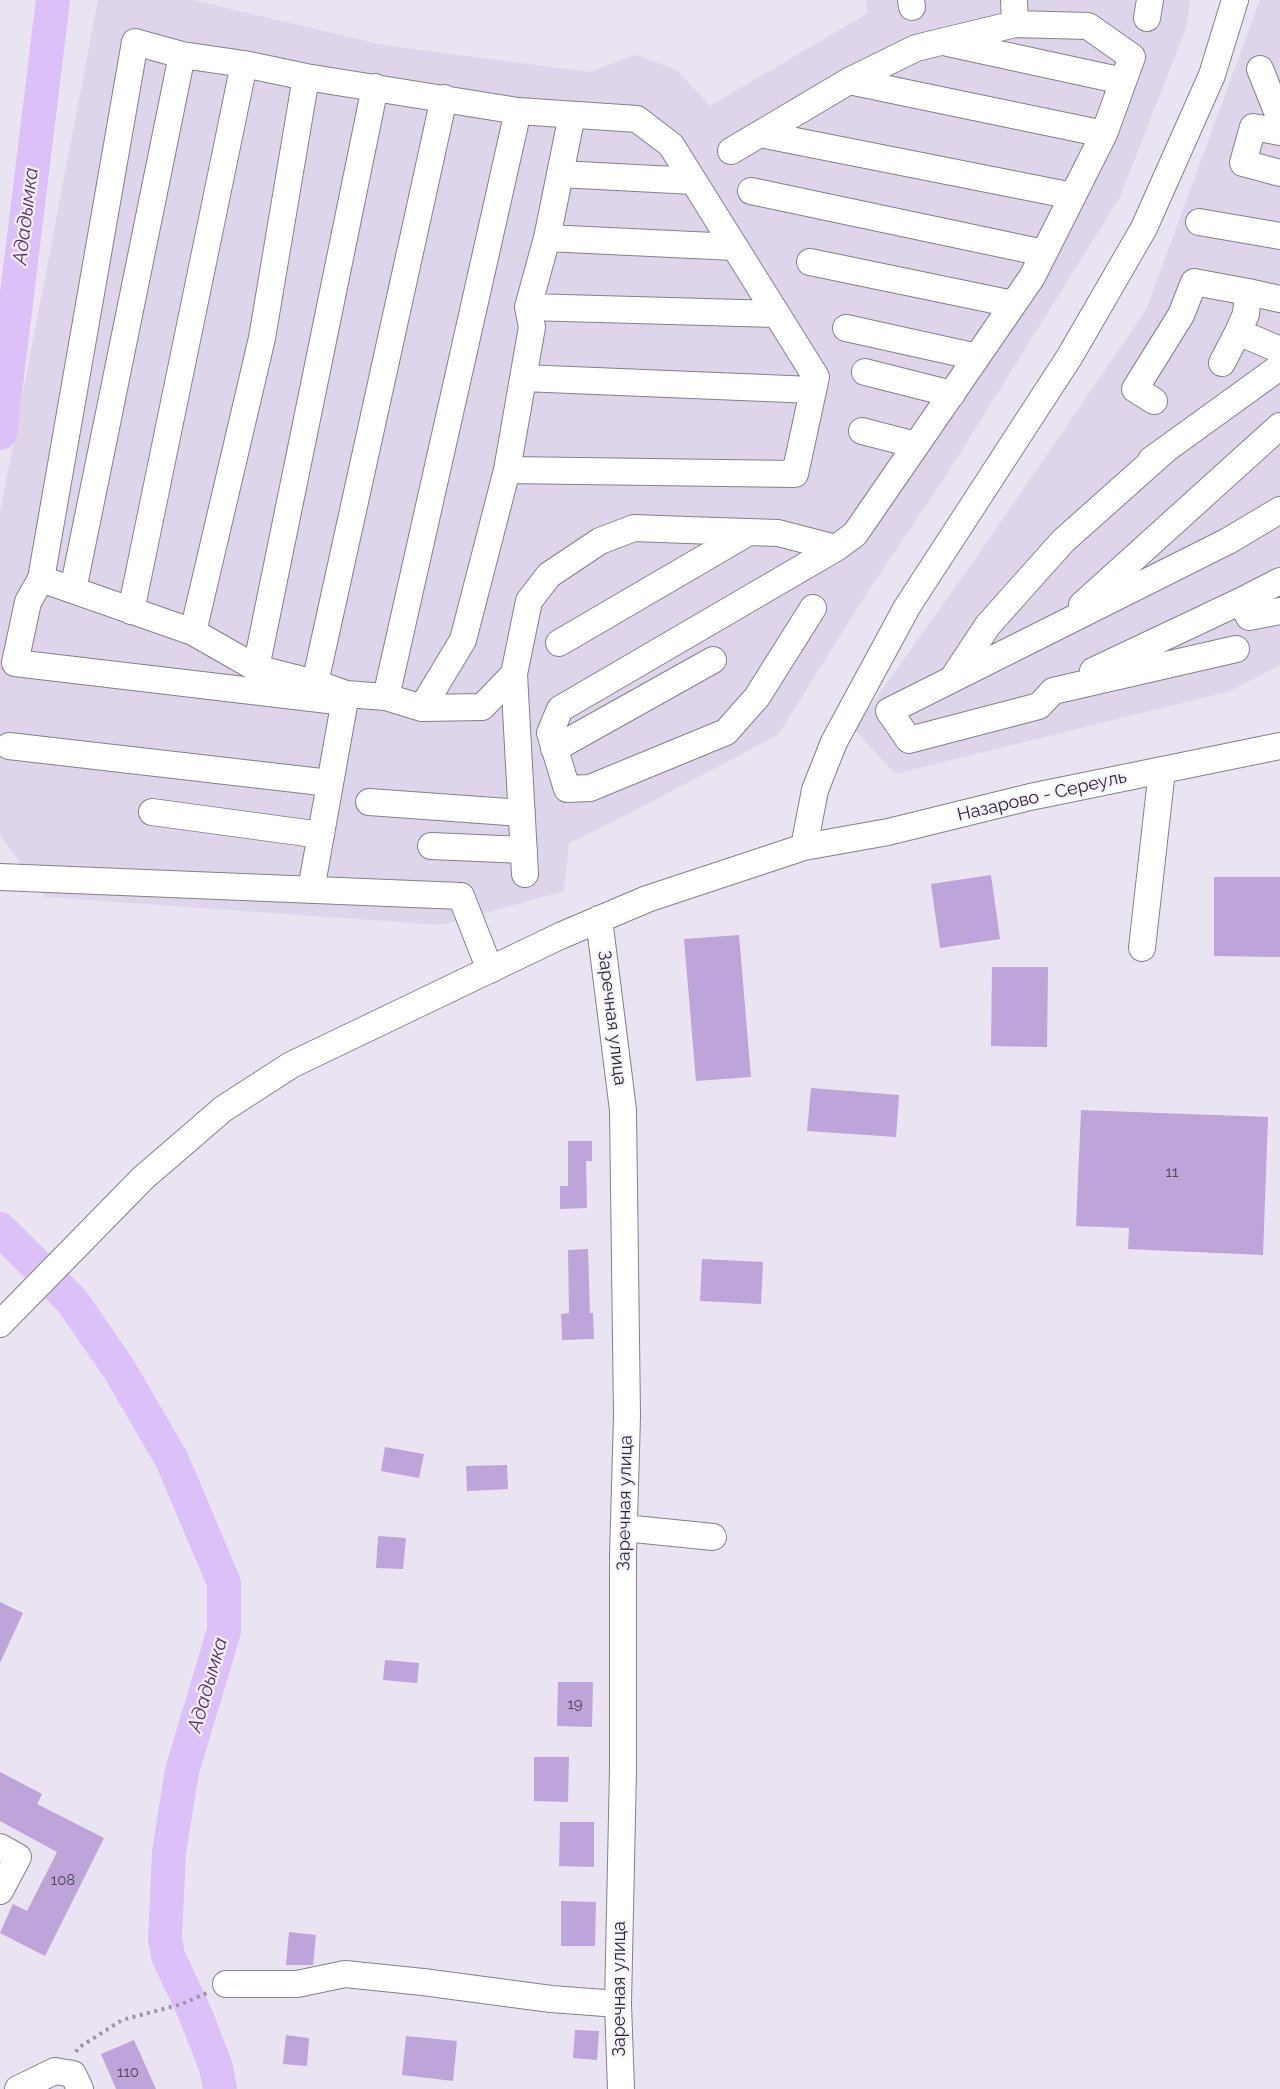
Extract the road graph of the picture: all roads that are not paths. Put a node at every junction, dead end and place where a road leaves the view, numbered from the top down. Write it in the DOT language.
graph roads {
  1 [pos="1235,0"];
  2 [pos="1014,12"];
  3 [pos="941,42"];
  4 [pos="182,55"];
  5 [pos="244,64"];
  6 [pos="1260,69"];
  7 [pos="306,77"];
  8 [pos="849,81"];
  9 [pos="1123,81"];
  10 [pos="375,87"];
  11 [pos="444,98"];
  12 [pos="518,111"];
  13 [pos="572,115"];
  14 [pos="1280,119"];
  15 [pos="1280,132"];
  16 [pos="760,134"];
  17 [pos="1104,134"];
  18 [pos="731,151"];
  19 [pos="1280,173"];
  20 [pos="560,174"];
  21 [pos="693,181"];
  22 [pos="751,191"];
  23 [pos="1072,196"];
  24 [pos="1199,222"];
  25 [pos="1280,236"];
  26 [pos="547,238"];
  27 [pos="734,248"];
  28 [pos="1044,253"];
  29 [pos="810,261"];
  30 [pos="1248,292"];
  31 [pos="1280,299"];
  32 [pos="1013,304"];
  33 [pos="528,307"];
  34 [pos="776,314"];
  35 [pos="846,328"];
  36 [pos="1238,332"];
  37 [pos="977,357"];
  38 [pos="1222,363"];
  39 [pos="1279,364"];
  40 [pos="865,372"];
  41 [pos="523,378"];
  42 [pos="813,390"];
  43 [pos="952,394"];
  44 [pos="1154,401"];
  45 [pos="1280,426"];
  46 [pos="862,431"];
  47 [pos="916,445"];
  48 [pos="1164,451"];
  49 [pos="507,471"];
  50 [pos="1280,510"];
  51 [pos="1055,525"];
  52 [pos="749,532"];
  53 [pos="836,548"];
  54 [pos="41,579"];
  55 [pos="1052,579"];
  56 [pos="1280,581"];
  57 [pos="73,590"];
  58 [pos="1241,602"];
  59 [pos="813,608"];
  60 [pos="131,610"];
  61 [pos="1280,611"];
  62 [pos="988,625"];
  63 [pos="1058,627"];
  64 [pos="194,632"];
  65 [pos="559,642"];
  66 [pos="1236,649"];
  67 [pos="713,660"];
  68 [pos="256,669"];
  69 [pos="514,674"];
  70 [pos="953,679"];
  71 [pos="315,683"];
  72 [pos="1053,692"];
  73 [pos="386,697"];
  74 [pos="346,698"];
  75 [pos="422,708"];
  76 [pos="9,746"];
  77 [pos="1280,746"];
  78 [pos="554,748"];
  79 [pos="1162,770"];
  80 [pos="330,783"];
  81 [pos="369,802"];
  82 [pos="152,812"];
  83 [pos="522,813"];
  84 [pos="321,835"];
  85 [pos="431,846"];
  86 [pos="804,847"];
  87 [pos="1,877"];
  88 [pos="311,890"];
  89 [pos="599,919"];
  90 [pos="1142,948"];
  91 [pos="490,970"];
  92 [pos="3,1321"];
  93 [pos="624,1528"];
  94 [pos="713,1537"];
  95 [pos="0,1848"];
  96 [pos="0,1891"];
  97 [pos="226,1984"];
  98 [pos="618,2004"];
  99 [pos="73,2081"];
  100 [pos="18,2089"];
  101 [pos="621,2089"];
  1 -- 86 [label="street"];
  2 -- 3 [label="street"];
  2 -- 9 [label="street"];
  3 -- 8 [label="street"];
  3 -- 9 [label="street"];
  4 -- 5 [label="street"];
  4 -- 54 [label="street"];
  4 -- 57 [label="street"];
  5 -- 7 [label="street"];
  5 -- 60 [label="street"];
  6 -- 14 [label="street"];
  7 -- 10 [label="street"];
  7 -- 64 [label="street"];
  8 -- 16 [label="street"];
  8 -- 17 [label="street"];
  9 -- 17 [label="street"];
  10 -- 11 [label="street"];
  10 -- 68 [label="street"];
  11 -- 12 [label="street"];
  11 -- 71 [label="street"];
  12 -- 13 [label="street"];
  12 -- 73 [label="street"];
  13 -- 20 [label="street"];
  13 -- 21 [label="street"];
  15 -- 19 [label="street"];
  16 -- 18 [label="street"];
  16 -- 23 [label="street"];
  17 -- 23 [label="street"];
  20 -- 21 [label="street"];
  20 -- 26 [label="street"];
  21 -- 27 [label="street"];
  22 -- 28 [label="street"];
  23 -- 28 [label="street"];
  24 -- 25 [label="street"];
  26 -- 27 [label="street"];
  26 -- 33 [label="street"];
  27 -- 34 [label="street"];
  28 -- 32 [label="street"];
  29 -- 32 [label="street"];
  30 -- 31 [label="street"];
  30 -- 36 [label="street"];
  30 -- 44 [label="street"];
  32 -- 37 [label="street"];
  33 -- 34 [label="street"];
  33 -- 41 [label="street"];
  34 -- 42 [label="street"];
  35 -- 37 [label="street"];
  36 -- 38 [label="street"];
  36 -- 39 [label="street"];
  37 -- 43 [label="street"];
  39 -- 48 [label="street"];
  40 -- 43 [label="street"];
  41 -- 42 [label="street"];
  41 -- 49 [label="street"];
  42 -- 49 [label="street"];
  43 -- 47 [label="street"];
  45 -- 63 [label="street"];
  46 -- 47 [label="street"];
  47 -- 53 [label="street"];
  48 -- 51 [label="street"];
  48 -- 62 [label="street"];
  49 -- 75 [label="street"];
  50 -- 63 [label="street"];
  52 -- 53 [label="street"];
  52 -- 65 [label="street"];
  52 -- 69 [label="street"];
  53 -- 78 [label="street"];
  54 -- 57 [label="street"];
  54 -- 74 [label="street"];
  55 -- 62 [label="street"];
  56 -- 58 [label="street"];
  57 -- 60 [label="street"];
  58 -- 61 [label="street"];
  58 -- 72 [label="street"];
  59 -- 78 [label="street"];
  60 -- 64 [label="street"];
  62 -- 70 [label="street"];
  63 -- 70 [label="street"];
  64 -- 68 [label="street"];
  66 -- 72 [label="street"];
  67 -- 78 [label="street"];
  68 -- 71 [label="street"];
  69 -- 75 [label="street"];
  69 -- 83 [label="street"];
  70 -- 72 [label="street"];
  71 -- 74 [label="street"];
  73 -- 74 [label="street"];
  73 -- 75 [label="street"];
  74 -- 80 [label="street"];
  76 -- 80 [label="street"];
  77 -- 79 [label="street, Назарово - Сереуль"];
  79 -- 86 [label="street, Назарово - Сереуль"];
  79 -- 90 [label="street"];
  80 -- 84 [label="street"];
  81 -- 83 [label="street"];
  82 -- 84 [label="street"];
  83 -- 85 [label="street"];
  84 -- 88 [label="street"];
  86 -- 89 [label="street, Назарово - Сереуль"];
  87 -- 88 [label="street"];
  88 -- 91 [label="street"];
  89 -- 91 [label="street, Назарово - Сереуль"];
  89 -- 93 [label="street, Заречная улица"];
  91 -- 92 [label="street, Назарово - Сереуль"];
  93 -- 94 [label="street"];
  93 -- 98 [label="street, Заречная улица"];
  95 -- 96 [label="street"];
  97 -- 98 [label="street"];
  98 -- 101 [label="street, Заречная улица"];
  99 -- 100 [label="street"];
}
